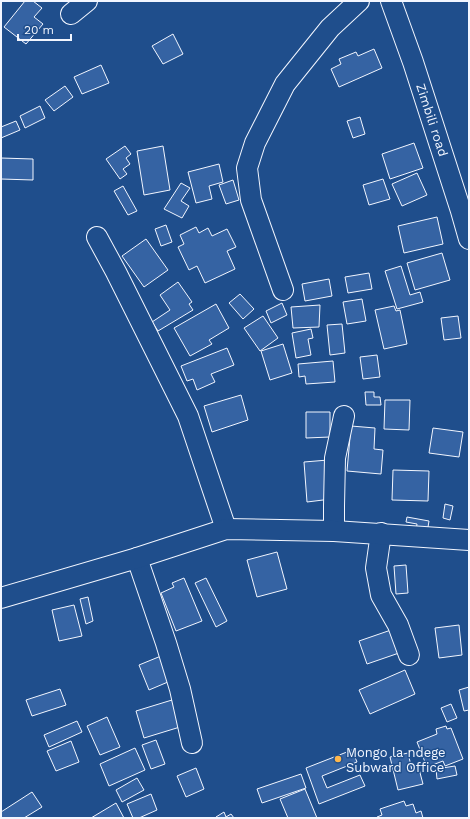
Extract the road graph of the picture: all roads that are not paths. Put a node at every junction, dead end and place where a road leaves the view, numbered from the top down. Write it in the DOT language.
graph roads {
  1 [pos="87,1"];
  2 [pos="359,1"];
  3 [pos="391,1"];
  4 [pos="71,14"];
  5 [pos="97,237"];
  6 [pos="469,239"];
  7 [pos="282,290"];
  8 [pos="344,416"];
  9 [pos="226,530"];
  10 [pos="334,531"];
  11 [pos="381,533"];
  12 [pos="469,540"];
  13 [pos="137,558"];
  14 [pos="1,598"];
  15 [pos="409,655"];
  16 [pos="192,743"];
  1 -- 4 [label="street"];
  2 -- 7 [label="street"];
  3 -- 6 [label="street, Zimbili road"];
  5 -- 9 [label="street"];
  8 -- 10 [label="street"];
  9 -- 10 [label="street"];
  9 -- 13 [label="street"];
  10 -- 11 [label="street"];
  11 -- 12 [label="street"];
  11 -- 15 [label="street"];
  13 -- 14 [label="street"];
  13 -- 16 [label="street"];
}
